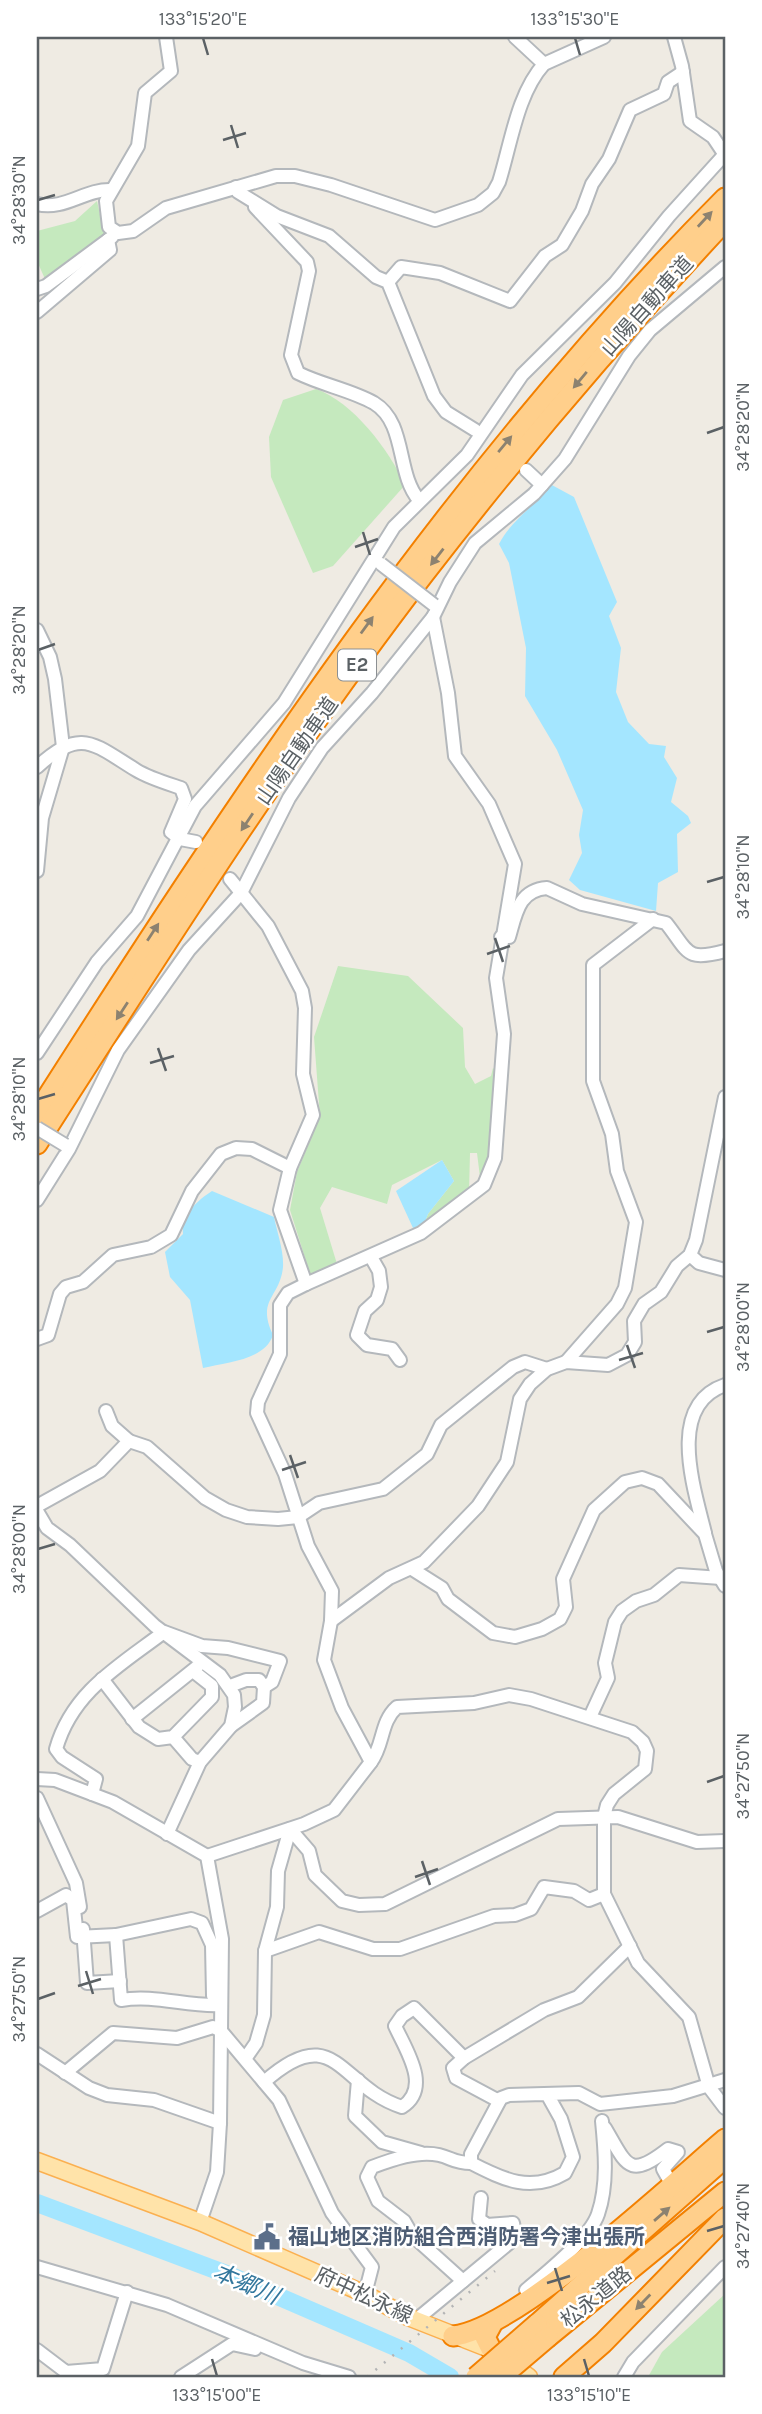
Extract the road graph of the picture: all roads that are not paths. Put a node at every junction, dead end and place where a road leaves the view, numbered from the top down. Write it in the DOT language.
graph roads {
  1 [pos="166,37"];
  2 [pos="515,37"];
  3 [pos="604,37"];
  4 [pos="674,37"];
  5 [pos="544,64"];
  6 [pos="683,72"];
  7 [pos="725,154"];
  8 [pos="236,187"];
  9 [pos="111,190"];
  10 [pos="725,198"];
  11 [pos="37,204"];
  12 [pos="256,204"];
  13 [pos="725,221"];
  14 [pos="113,237"];
  15 [pos="725,267"];
  16 [pos="388,282"];
  17 [pos="37,289"];
  18 [pos="37,312"];
  19 [pos="475,430"];
  20 [pos="526,470"];
  21 [pos="541,485"];
  22 [pos="419,500"];
  23 [pos="377,561"];
  24 [pos="435,610"];
  25 [pos="37,631"];
  26 [pos="63,747"];
  27 [pos="37,767"];
  28 [pos="180,839"];
  29 [pos="196,842"];
  30 [pos="37,870"];
  31 [pos="230,879"];
  32 [pos="241,893"];
  33 [pos="653,919"];
  34 [pos="501,937"];
  35 [pos="725,951"];
  36 [pos="37,1053"];
  37 [pos="725,1097"];
  38 [pos="37,1113"];
  39 [pos="37,1128"];
  40 [pos="37,1144"];
  41 [pos="67,1147"];
  42 [pos="290,1168"];
  43 [pos="37,1200"];
  44 [pos="690,1255"];
  45 [pos="371,1257"];
  46 [pos="725,1270"];
  47 [pos="306,1284"];
  48 [pos="37,1339"];
  49 [pos="400,1360"];
  50 [pos="566,1362"];
  51 [pos="547,1369"];
  52 [pos="725,1385"];
  53 [pos="106,1411"];
  54 [pos="129,1441"];
  55 [pos="37,1506"];
  56 [pos="37,1511"];
  57 [pos="298,1517"];
  58 [pos="705,1534"];
  59 [pos="412,1569"];
  60 [pos="723,1582"];
  61 [pos="331,1621"];
  62 [pos="164,1632"];
  63 [pos="198,1670"];
  64 [pos="102,1679"];
  65 [pos="230,1686"];
  66 [pos="264,1687"];
  67 [pos="590,1717"];
  68 [pos="132,1719"];
  69 [pos="231,1726"];
  70 [pos="173,1737"];
  71 [pos="200,1762"];
  72 [pos="371,1762"];
  73 [pos="37,1779"];
  74 [pos="92,1794"];
  75 [pos="37,1798"];
  76 [pos="604,1817"];
  77 [pos="290,1829"];
  78 [pos="167,1835"];
  79 [pos="725,1841"];
  80 [pos="207,1856"];
  81 [pos="604,1895"];
  82 [pos="38,1909"];
  83 [pos="116,1935"];
  84 [pos="84,1937"];
  85 [pos="630,1946"];
  86 [pos="265,1951"];
  87 [pos="120,1981"];
  88 [pos="221,2005"];
  89 [pos="221,2031"];
  90 [pos="37,2054"];
  91 [pos="464,2058"];
  92 [pos="245,2059"];
  93 [pos="65,2074"];
  94 [pos="358,2080"];
  95 [pos="725,2080"];
  96 [pos="264,2082"];
  97 [pos="712,2091"];
  98 [pos="547,2094"];
  99 [pos="499,2101"];
  100 [pos="600,2104"];
  101 [pos="725,2108"];
  102 [pos="601,2121"];
  103 [pos="220,2123"];
  104 [pos="725,2139"];
  105 [pos="425,2154"];
  106 [pos="725,2158"];
  107 [pos="37,2161"];
  108 [pos="471,2163"];
  109 [pos="671,2180"];
  110 [pos="725,2192"];
  111 [pos="481,2198"];
  112 [pos="725,2218"];
  113 [pos="200,2222"];
  114 [pos="37,2267"];
  115 [pos="725,2267"];
  116 [pos="463,2281"];
  117 [pos="127,2292"];
  118 [pos="365,2294"];
  119 [pos="531,2297"];
  120 [pos="416,2320"];
  121 [pos="492,2324"];
  122 [pos="542,2330"];
  123 [pos="453,2336"];
  124 [pos="491,2349"];
  125 [pos="37,2350"];
  126 [pos="283,2355"];
  127 [pos="181,2377"];
  128 [pos="347,2377"];
  129 [pos="476,2377"];
  130 [pos="501,2377"];
  131 [pos="529,2377"];
  132 [pos="564,2377"];
  133 [pos="624,2377"];
  1 -- 9 [label="street"];
  2 -- 5 [label="street"];
  3 -- 5 [label="street"];
  4 -- 6 [label="street"];
  5 -- 8 [label="street"];
  6 -- 7 [label="street"];
  6 -- 16 [label="street"];
  7 -- 22 [label="street"];
  8 -- 12 [label="street"];
  8 -- 14 [label="street"];
  9 -- 11 [label="street"];
  9 -- 14 [label="street"];
  38 -- 10 [label="highway, 山陽自動車道 / E2, one-way"];
  12 -- 16 [label="street"];
  12 -- 22 [label="street"];
  13 -- 40 [label="highway, 山陽自動車道 / E2, one-way"];
  14 -- 17 [label="street"];
  14 -- 18 [label="street"];
  15 -- 21 [label="street"];
  16 -- 19 [label="street"];
  20 -- 21 [label="street"];
  21 -- 24 [label="street"];
  22 -- 23 [label="street"];
  23 -- 24 [label="street, bridge"];
  23 -- 28 [label="street"];
  24 -- 32 [label="street"];
  24 -- 34 [label="street"];
  25 -- 26 [label="street"];
  26 -- 27 [label="street"];
  26 -- 28 [label="street"];
  26 -- 30 [label="street"];
  28 -- 29 [label="street"];
  28 -- 36 [label="street"];
  31 -- 32 [label="street"];
  32 -- 41 [label="street"];
  32 -- 42 [label="street"];
  33 -- 34 [label="street"];
  33 -- 35 [label="street"];
  33 -- 50 [label="street"];
  34 -- 45 [label="street"];
  37 -- 44 [label="street"];
  39 -- 41 [label="street, bridge"];
  41 -- 43 [label="street"];
  42 -- 47 [label="street"];
  42 -- 48 [label="street"];
  44 -- 46 [label="street"];
  44 -- 50 [label="street"];
  45 -- 47 [label="street"];
  45 -- 49 [label="street"];
  47 -- 57 [label="street"];
  50 -- 51 [label="street"];
  51 -- 57 [label="street"];
  51 -- 59 [label="street"];
  52 -- 58 [label="street"];
  53 -- 54 [label="street"];
  54 -- 55 [label="street"];
  54 -- 57 [label="street"];
  56 -- 62 [label="street"];
  57 -- 61 [label="street"];
  58 -- 59 [label="street"];
  58 -- 60 [label="street"];
  59 -- 61 [label="street"];
  60 -- 67 [label="street"];
  61 -- 72 [label="street"];
  62 -- 63 [label="street"];
  62 -- 64 [label="street"];
  62 -- 66 [label="street"];
  63 -- 65 [label="street"];
  63 -- 68 [label="street"];
  63 -- 70 [label="street"];
  64 -- 68 [label="street"];
  64 -- 74 [label="street"];
  65 -- 66 [label="street"];
  65 -- 69 [label="street"];
  66 -- 69 [label="street"];
  67 -- 72 [label="street"];
  67 -- 76 [label="street"];
  68 -- 70 [label="street"];
  69 -- 71 [label="street"];
  70 -- 71 [label="street"];
  71 -- 78 [label="street"];
  72 -- 77 [label="street"];
  73 -- 74 [label="street"];
  74 -- 78 [label="street"];
  75 -- 84 [label="street"];
  76 -- 77 [label="street"];
  76 -- 79 [label="street"];
  76 -- 81 [label="street"];
  77 -- 80 [label="street"];
  77 -- 86 [label="street"];
  78 -- 80 [label="street"];
  80 -- 88 [label="street"];
  81 -- 85 [label="street"];
  81 -- 86 [label="street"];
  82 -- 84 [label="street"];
  83 -- 84 [label="street"];
  83 -- 87 [label="street"];
  83 -- 88 [label="street"];
  84 -- 87 [label="street"];
  85 -- 91 [label="street"];
  85 -- 97 [label="street"];
  86 -- 92 [label="street"];
  87 -- 88 [label="street"];
  88 -- 89 [label="street"];
  89 -- 92 [label="street"];
  89 -- 93 [label="street"];
  89 -- 103 [label="street"];
  90 -- 93 [label="street"];
  91 -- 94 [label="street"];
  91 -- 99 [label="street"];
  92 -- 96 [label="street"];
  93 -- 103 [label="street"];
  94 -- 96 [label="street"];
  94 -- 105 [label="street"];
  95 -- 97 [label="street"];
  96 -- 118 [label="street"];
  97 -- 100 [label="street"];
  97 -- 101 [label="street"];
  98 -- 99 [label="street"];
  98 -- 100 [label="street"];
  98 -- 108 [label="street"];
  99 -- 108 [label="street"];
  100 -- 102 [label="street"];
  102 -- 109 [label="street"];
  102 -- 119 [label="street"];
  103 -- 113 [label="street"];
  104 -- 109 [label="highway"];
  105 -- 108 [label="street"];
  105 -- 116 [label="street"];
  122 -- 106 [label="highway, 松永道路, one-way"];
  107 -- 113 [label="main road, 府中松永線"];
  109 -- 119 [label="highway"];
  110 -- 122 [label="highway, 松永道路"];
  111 -- 116 [label="street"];
  112 -- 132 [label="highway, one-way"];
  113 -- 118 [label="main road, 府中松永線"];
  114 -- 117 [label="street"];
  115 -- 133 [label="street"];
  116 -- 120 [label="street"];
  117 -- 125 [label="street"];
  117 -- 126 [label="street"];
  118 -- 120 [label="main road, 府中松永線"];
  119 -- 121 [label="highway"];
  120 -- 123 [label="main road, 府中松永線"];
  121 -- 123 [label="highway"];
  121 -- 124 [label="highway"];
  122 -- 129 [label="highway, 松永道路, bridge"];
  122 -- 130 [label="highway, 松永道路, bridge"];
  123 -- 124 [label="main road, 府中松永線"];
  124 -- 131 [label="main road, 府中松永線"];
  126 -- 127 [label="street"];
  126 -- 128 [label="street"];
}
